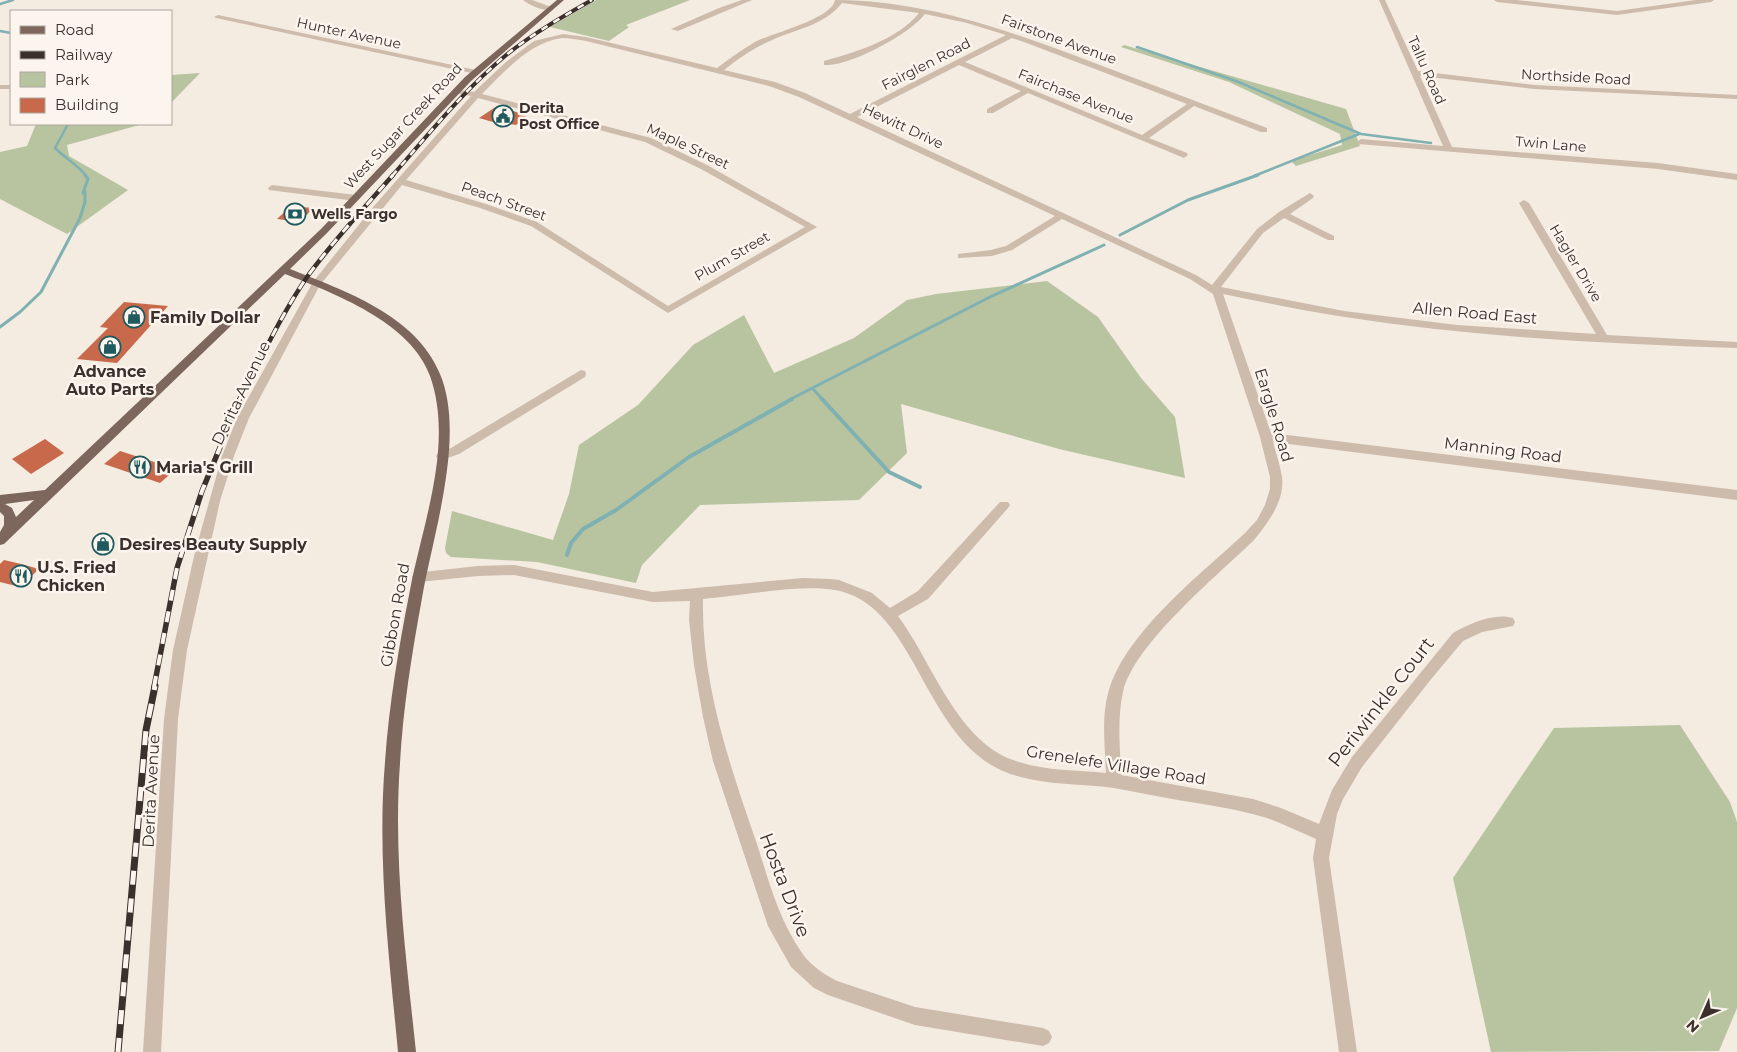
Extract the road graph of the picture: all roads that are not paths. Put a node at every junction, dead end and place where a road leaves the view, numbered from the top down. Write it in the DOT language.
graph roads {
  1 [pos="526,0"];
  2 [pos="561,0"];
  3 [pos="570,0"];
  4 [pos="749,0"];
  5 [pos="839,0"];
  6 [pos="1382,0"];
  7 [pos="1497,0"];
  8 [pos="1711,0"];
  9 [pos="551,8"];
  10 [pos="924,11"];
  11 [pos="218,17"];
  12 [pos="674,29"];
  13 [pos="1012,35"];
  14 [pos="563,36"];
  15 [pos="958,62"];
  16 [pos="827,63"];
  17 [pos="718,71"];
  18 [pos="476,72"];
  19 [pos="1415,74"];
  20 [pos="1028,90"];
  21 [pos="456,91"];
  22 [pos="477,94"];
  23 [pos="1737,97"];
  24 [pos="1193,103"];
  25 [pos="990,111"];
  26 [pos="851,117"];
  27 [pos="1264,130"];
  28 [pos="1143,138"];
  29 [pos="1445,141"];
  30 [pos="1361,142"];
  31 [pos="1449,150"];
  32 [pos="1184,155"];
  33 [pos="1737,169"];
  34 [pos="1737,178"];
  35 [pos="400,181"];
  36 [pos="272,188"];
  37 [pos="1310,196"];
  38 [pos="356,198"];
  39 [pos="1524,203"];
  40 [pos="1282,214"];
  41 [pos="1061,216"];
  42 [pos="812,227"];
  43 [pos="1331,238"];
  44 [pos="961,256"];
  45 [pos="284,270"];
  46 [pos="316,284"];
  47 [pos="1214,289"];
  48 [pos="668,310"];
  49 [pos="1604,338"];
  50 [pos="1737,345"];
  51 [pos="581,374"];
  52 [pos="1266,437"];
  53 [pos="442,456"];
  54 [pos="49,494"];
  55 [pos="1737,495"];
  56 [pos="0,500"];
  57 [pos="1004,505"];
  58 [pos="0,507"];
  59 [pos="3,538"];
  60 [pos="419,577"];
  61 [pos="697,595"];
  62 [pos="889,615"];
  63 [pos="1508,622"];
  64 [pos="1114,781"];
  65 [pos="1323,834"];
  66 [pos="1043,1037"];
  67 [pos="152,1052"];
  68 [pos="407,1052"];
  69 [pos="1348,1052"];
  1 -- 9 [label="street"];
  2 -- 9 [label="main road, West Sugar Creek Road"];
  3 -- 9 [label="main road, West Sugar Creek Road"];
  4 -- 12 [label="street"];
  5 -- 10 [label="street, Fairstone Avenue"];
  5 -- 17 [label="street"];
  6 -- 19 [label="street, Tallu Road"];
  7 -- 8 [label="street"];
  9 -- 18 [label="main road, West Sugar Creek Road"];
  10 -- 13 [label="street, Fairstone Avenue"];
  10 -- 16 [label="street"];
  11 -- 18 [label="street, Hunter Avenue"];
  13 -- 15 [label="street, Fairglen Road"];
  13 -- 24 [label="street, Fairstone Avenue"];
  14 -- 17 [label="street, Hewitt Drive"];
  14 -- 22 [label="street, Derita Avenue"];
  15 -- 20 [label="street, Fairchase Avenue"];
  15 -- 26 [label="street, Fairglen Road"];
  17 -- 26 [label="street, Hewitt Drive"];
  18 -- 21 [label="main road, West Sugar Creek Road"];
  19 -- 23 [label="street, Northside Road"];
  19 -- 29 [label="street, Tallu Road"];
  20 -- 25 [label="street"];
  20 -- 28 [label="street, Fairchase Avenue"];
  21 -- 22 [label="street, Maple Street"];
  21 -- 38 [label="main road, West Sugar Creek Road"];
  22 -- 35 [label="street, Derita Avenue"];
  22 -- 42 [label="street, Maple Street"];
  24 -- 27 [label="street, Fairstone Avenue"];
  24 -- 28 [label="street"];
  26 -- 41 [label="street, Hewitt Drive"];
  28 -- 32 [label="street, Fairchase Avenue"];
  29 -- 31 [label="street, Tallu Road"];
  29 -- 33 [label="street, Twin Lane"];
  30 -- 31 [label="street, Twin Lane"];
  31 -- 34 [label="street, Twin Lane"];
  35 -- 46 [label="street, Derita Avenue"];
  35 -- 48 [label="street, Peach Street"];
  36 -- 38 [label="street"];
  37 -- 40 [label="street"];
  38 -- 45 [label="main road, West Sugar Creek Road"];
  39 -- 49 [label="street, Hagler Drive"];
  40 -- 43 [label="street"];
  40 -- 47 [label="street"];
  41 -- 44 [label="street"];
  41 -- 47 [label="street, Hewitt Drive"];
  42 -- 48 [label="street, Plum Street"];
  45 -- 46 [label="main road, Gibbon Road"];
  45 -- 54 [label="main road, West Sugar Creek Road"];
  46 -- 53 [label="main road, Gibbon Road"];
  46 -- 67 [label="street, Derita Avenue"];
  47 -- 49 [label="street, Allen Road East"];
  47 -- 52 [label="street, Eargle Road"];
  49 -- 50 [label="street, Allen Road East"];
  51 -- 53 [label="street"];
  52 -- 55 [label="street, Manning Road"];
  52 -- 64 [label="street, Eargle Road"];
  53 -- 60 [label="main road, Gibbon Road"];
  54 -- 56 [label="main road"];
  54 -- 59 [label="main road, West Sugar Creek Road"];
  57 -- 62 [label="street"];
  58 -- 59 [label="main road"];
  60 -- 61 [label="street, Grenelefe Village Road"];
  60 -- 68 [label="main road, Gibbon Road"];
  61 -- 62 [label="street, Grenelefe Village Road"];
  61 -- 66 [label="street, Hosta Drive"];
  62 -- 64 [label="street, Grenelefe Village Road"];
  63 -- 65 [label="street, Periwinkle Court"];
  64 -- 65 [label="street, Grenelefe Village Road"];
  65 -- 69 [label="street, Periwinkle Court"];
}
